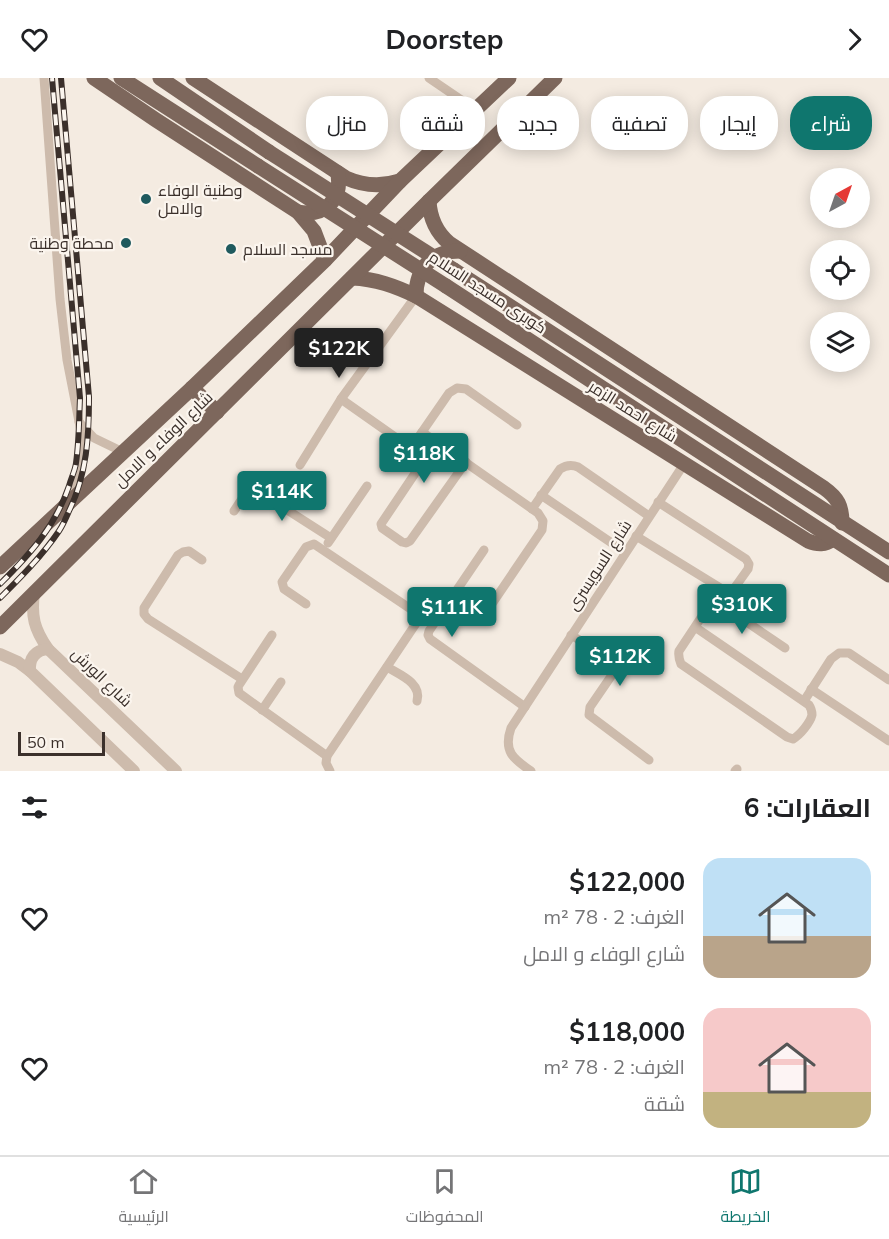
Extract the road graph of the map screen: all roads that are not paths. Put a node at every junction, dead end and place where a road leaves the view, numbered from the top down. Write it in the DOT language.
graph roads {
  1 [pos="45,78"];
  2 [pos="94,78"];
  3 [pos="121,78"];
  4 [pos="160,78"];
  5 [pos="193,78"];
  6 [pos="429,78"];
  7 [pos="509,78"];
  8 [pos="555,78"];
  9 [pos="456,96"];
  10 [pos="485,102"];
  11 [pos="434,150"];
  12 [pos="338,173"];
  13 [pos="400,181"];
  14 [pos="429,201"];
  15 [pos="298,212"];
  16 [pos="460,250"];
  17 [pos="325,260"];
  18 [pos="352,278"];
  19 [pos="416,296"];
  20 [pos="192,388"];
  21 [pos="341,399"];
  22 [pos="217,412"];
  23 [pos="78,420"];
  24 [pos="517,425"];
  25 [pos="422,432"];
  26 [pos="411,448"];
  27 [pos="123,452"];
  28 [pos="465,462"];
  29 [pos="684,464"];
  30 [pos="300,465"];
  31 [pos="367,486"];
  32 [pos="541,495"];
  33 [pos="658,502"];
  34 [pos="62,508"];
  35 [pos="532,509"];
  36 [pos="234,511"];
  37 [pos="649,516"];
  38 [pos="842,524"];
  39 [pos="636,536"];
  40 [pos="331,538"];
  41 [pos="833,539"];
  42 [pos="323,549"];
  43 [pos="484,550"];
  44 [pos="625,552"];
  45 [pos="889,552"];
  46 [pos="202,560"];
  47 [pos="0,567"];
  48 [pos="889,575"];
  49 [pos="720,588"];
  50 [pos="34,592"];
  51 [pos="713,599"];
  52 [pos="306,604"];
  53 [pos="421,616"];
  54 [pos="483,618"];
  55 [pos="433,624"];
  56 [pos="0,627"];
  57 [pos="695,627"];
  58 [pos="272,634"];
  59 [pos="571,635"];
  60 [pos="785,648"];
  61 [pos="48,649"];
  62 [pos="0,654"];
  63 [pos="387,667"];
  64 [pos="30,671"];
  65 [pos="242,679"];
  66 [pos="889,680"];
  67 [pos="281,682"];
  68 [pos="811,689"];
  69 [pos="417,701"];
  70 [pos="804,701"];
  71 [pos="525,707"];
  72 [pos="262,710"];
  73 [pos="889,741"];
  74 [pos="327,756"];
  75 [pos="649,760"];
  76 [pos="134,771"];
  77 [pos="176,771"];
  78 [pos="330,771"];
  79 [pos="531,771"];
  1 -- 23 [label="street"];
  2 -- 15 [label="main road"];
  3 -- 41 [label="main road, كوبرى مسجد السلام, bridge"];
  4 -- 38 [label="main road, كوبرى مسجد السلام, bridge"];
  5 -- 12 [label="main road"];
  6 -- 9 [label="street"];
  7 -- 10 [label="main road, شارع الوفاء و الامل"];
  8 -- 14 [label="main road, شارع الوفاء و الامل"];
  11 -- 13 [label="main road, شارع الوفاء و الامل"];
  12 -- 13 [label="main road"];
  12 -- 15 [label="main road"];
  13 -- 17 [label="main road, شارع الوفاء و الامل"];
  14 -- 16 [label="main road"];
  14 -- 18 [label="main road, شارع الوفاء و الامل"];
  15 -- 17 [label="main road"];
  16 -- 19 [label="main road"];
  16 -- 38 [label="main road"];
  17 -- 20 [label="main road, شارع الوفاء و الامل"];
  18 -- 19 [label="main road, شارع احمد الزمر"];
  18 -- 22 [label="main road, شارع الوفاء و الامل"];
  19 -- 21 [label="street"];
  19 -- 29 [label="main road, شارع احمد الزمر"];
  20 -- 22 [label="main road"];
  20 -- 27 [label="main road, شارع الوفاء و الامل"];
  21 -- 26 [label="street"];
  21 -- 30 [label="street"];
  22 -- 50 [label="main road, شارع الوفاء و الامل"];
  23 -- 27 [label="street"];
  23 -- 34 [label="street"];
  24 -- 25 [label="street"];
  25 -- 26 [label="street"];
  25 -- 28 [label="street"];
  26 -- 28 [label="street"];
  27 -- 34 [label="main road, شارع الوفاء و الامل"];
  28 -- 35 [label="street"];
  29 -- 33 [label="street, شارع السويسرى"];
  29 -- 41 [label="main road, شارع احمد الزمر"];
  31 -- 40 [label="street"];
  32 -- 35 [label="street"];
  32 -- 37 [label="street"];
  32 -- 44 [label="street"];
  33 -- 37 [label="street, شارع السويسرى"];
  33 -- 49 [label="street"];
  34 -- 47 [label="main road, شارع الوفاء و الامل"];
  35 -- 54 [label="street"];
  36 -- 40 [label="street"];
  37 -- 39 [label="street, شارع السويسرى"];
  38 -- 45 [label="main road"];
  39 -- 44 [label="street, شارع السويسرى"];
  39 -- 49 [label="street"];
  40 -- 42 [label="street"];
  41 -- 48 [label="main road"];
  42 -- 52 [label="street"];
  42 -- 53 [label="street"];
  43 -- 55 [label="street"];
  44 -- 59 [label="street, شارع السويسرى"];
  46 -- 65 [label="street"];
  49 -- 51 [label="street"];
  50 -- 56 [label="main road, شارع الوفاء و الامل"];
  50 -- 61 [label="street, شارع الورش"];
  51 -- 57 [label="street"];
  51 -- 60 [label="street"];
  53 -- 55 [label="street"];
  53 -- 63 [label="street"];
  55 -- 71 [label="street"];
  57 -- 70 [label="street"];
  57 -- 70 [label="street"];
  58 -- 65 [label="street"];
  59 -- 71 [label="street, شارع السويسرى"];
  59 -- 75 [label="street"];
  61 -- 64 [label="street"];
  61 -- 77 [label="street, شارع الورش"];
  62 -- 64 [label="street"];
  63 -- 69 [label="street"];
  63 -- 74 [label="street"];
  64 -- 76 [label="street"];
  65 -- 72 [label="street"];
  66 -- 68 [label="street"];
  67 -- 72 [label="street"];
  68 -- 70 [label="street"];
  68 -- 73 [label="street"];
  71 -- 79 [label="street, شارع السويسرى"];
  72 -- 74 [label="street"];
  74 -- 78 [label="street"];
}
